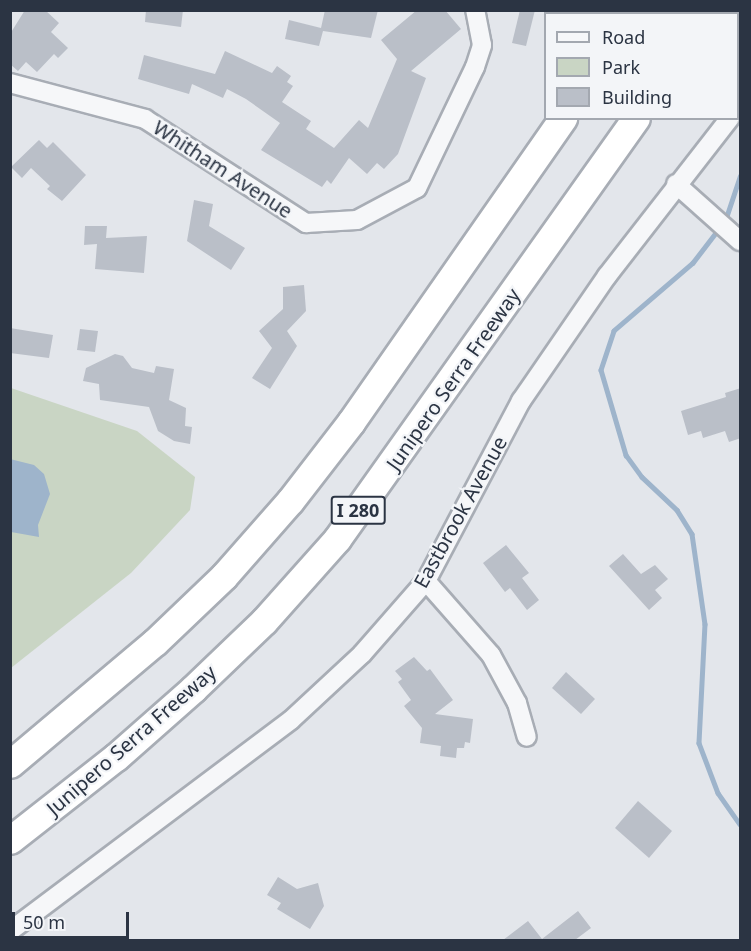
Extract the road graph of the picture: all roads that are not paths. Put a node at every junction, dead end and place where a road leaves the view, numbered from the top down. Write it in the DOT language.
graph roads {
  1 [pos="475,10"];
  2 [pos="10,83"];
  3 [pos="561,120"];
  4 [pos="635,120"];
  5 [pos="728,120"];
  6 [pos="676,184"];
  7 [pos="741,241"];
  8 [pos="426,581"];
  9 [pos="527,737"];
  10 [pos="10,764"];
  11 [pos="10,840"];
  12 [pos="10,931"];
  1 -- 2 [label="street, Whitham Avenue"];
  3 -- 10 [label="highway, I 280"];
  4 -- 11 [label="highway, Junipero Serra Freeway / I 280"];
  5 -- 6 [label="street, Eastbrook Avenue"];
  6 -- 7 [label="street"];
  6 -- 8 [label="street, Eastbrook Avenue"];
  8 -- 9 [label="street"];
  8 -- 12 [label="street, Eastbrook Avenue"];
}
